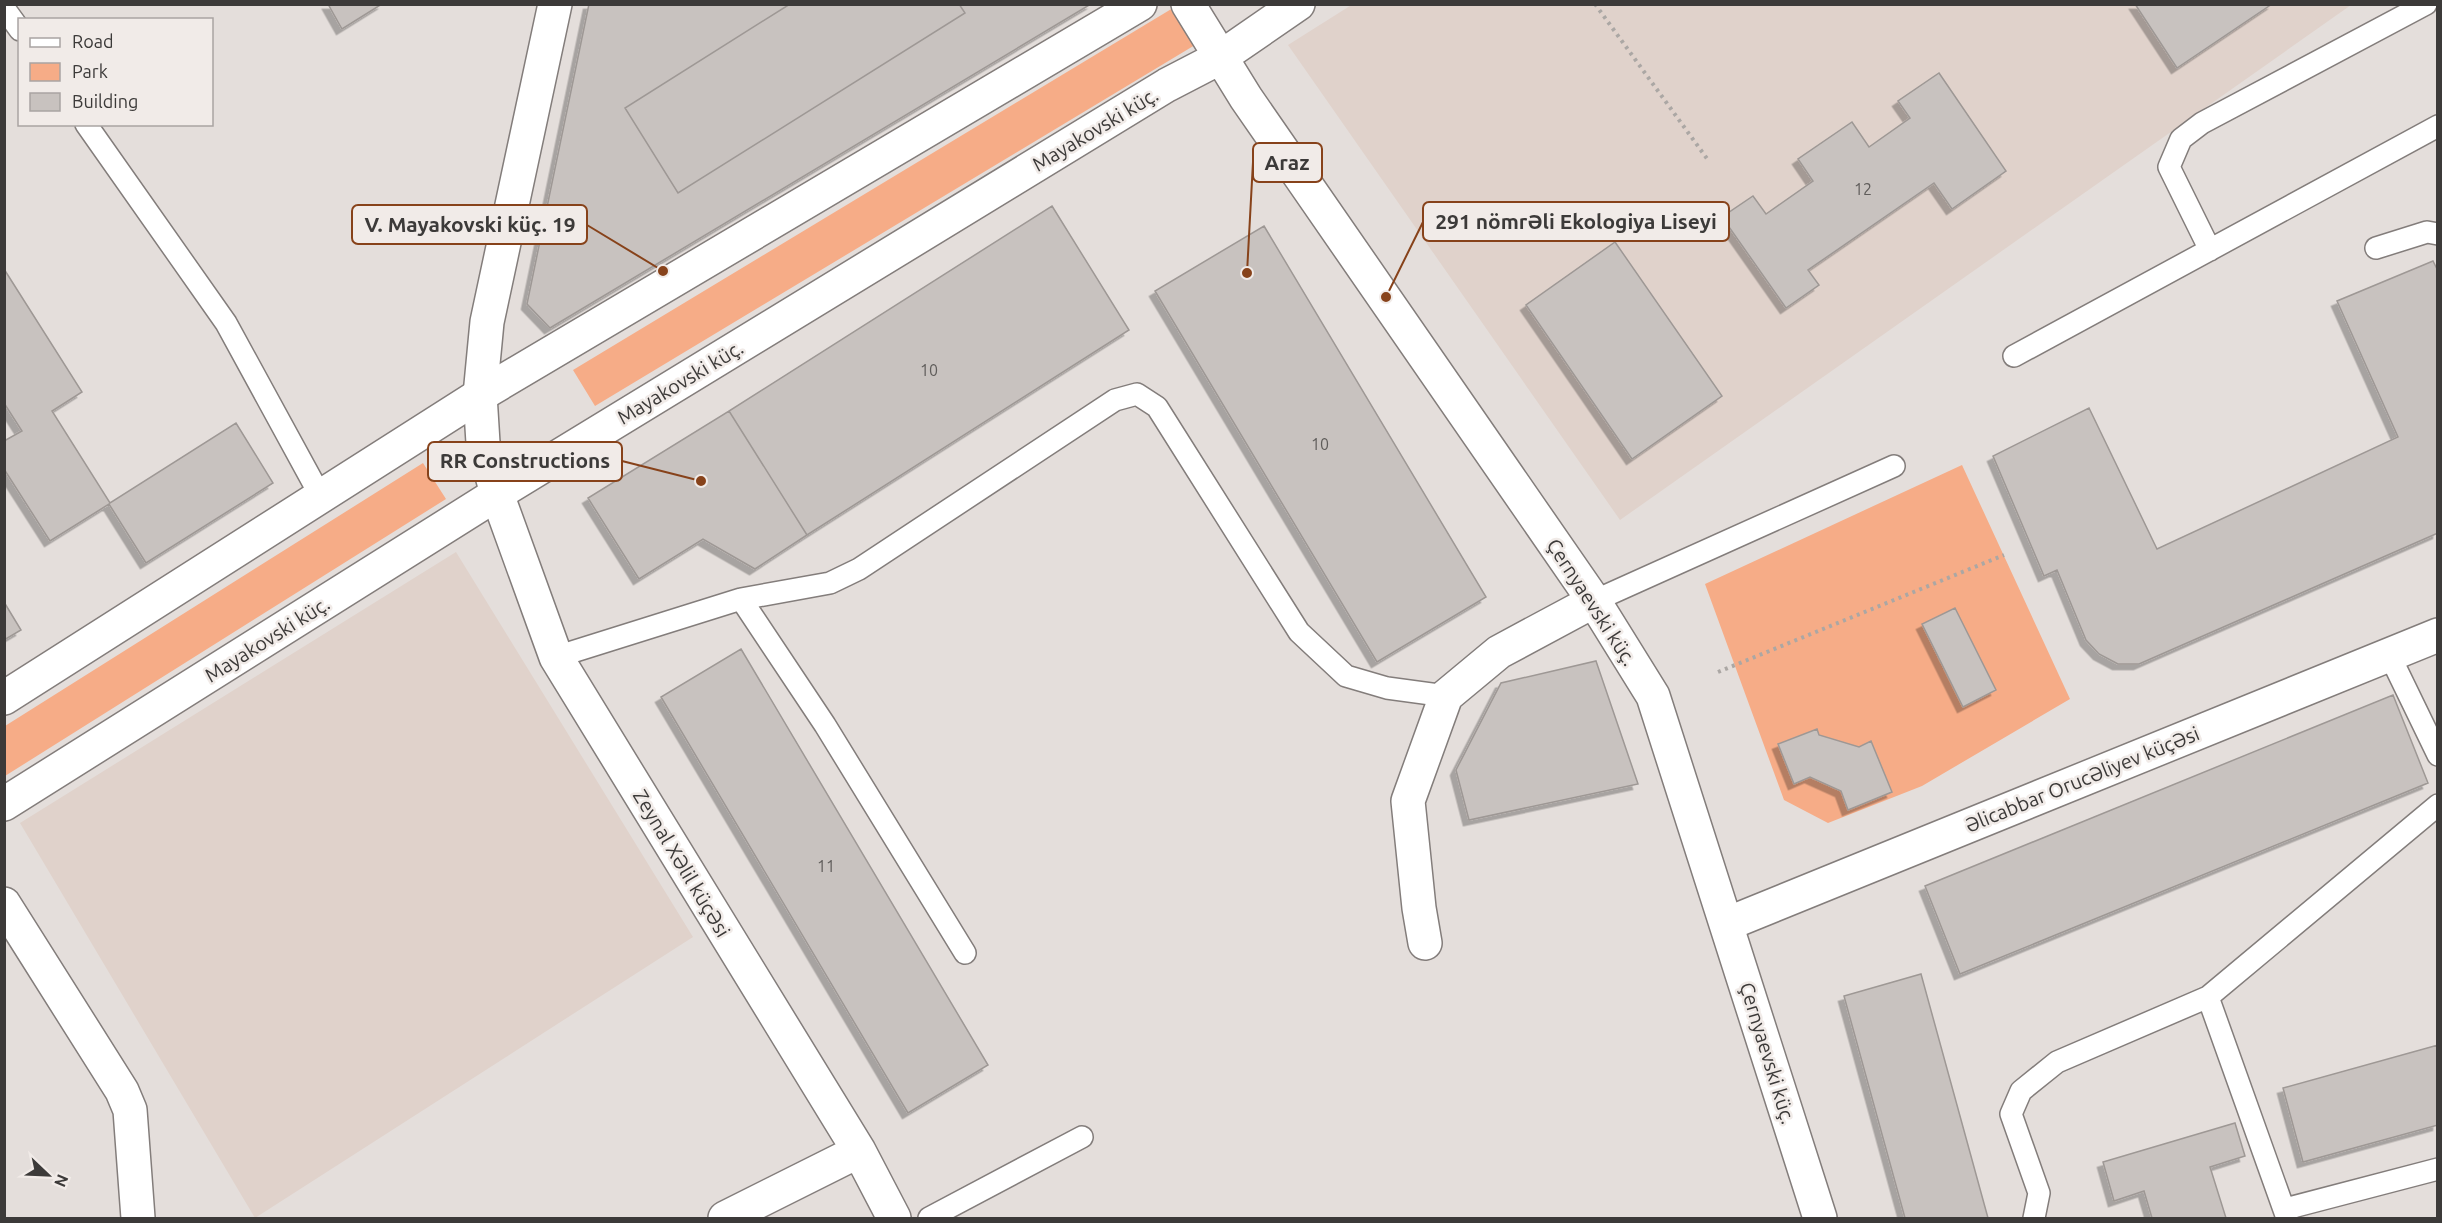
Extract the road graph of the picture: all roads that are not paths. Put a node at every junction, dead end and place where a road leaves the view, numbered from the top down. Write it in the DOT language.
graph roads {
  1 [pos="555,4"];
  2 [pos="1140,4"];
  3 [pos="1188,4"];
  4 [pos="1298,4"];
  5 [pos="2426,4"];
  6 [pos="4,8"];
  7 [pos="18,27"];
  8 [pos="1221,57"];
  9 [pos="87,126"];
  10 [pos="2438,126"];
  11 [pos="2438,234"];
  12 [pos="2376,248"];
  13 [pos="2210,250"];
  14 [pos="2014,356"];
  15 [pos="480,395"];
  16 [pos="1894,466"];
  17 [pos="497,494"];
  18 [pos="321,497"];
  19 [pos="741,599"];
  20 [pos="1594,602"];
  21 [pos="2438,635"];
  22 [pos="2389,654"];
  23 [pos="556,657"];
  24 [pos="1446,696"];
  25 [pos="4,698"];
  26 [pos="2438,755"];
  27 [pos="4,804"];
  28 [pos="2438,806"];
  29 [pos="4,904"];
  30 [pos="1727,924"];
  31 [pos="1425,943"];
  32 [pos="965,952"];
  33 [pos="2208,998"];
  34 [pos="1082,1137"];
  35 [pos="859,1151"];
  36 [pos="2438,1169"];
  37 [pos="2286,1214"];
  38 [pos="138,1218"];
  39 [pos="725,1218"];
  40 [pos="894,1218"];
  41 [pos="929,1218"];
  42 [pos="1820,1218"];
  43 [pos="2034,1218"];
  1 -- 15 [label="street, Zeynal Xəlil küçəsi"];
  2 -- 15 [label="street"];
  3 -- 8 [label="street, Çernyaevski küç."];
  4 -- 8 [label="street, Mayakovski küç."];
  5 -- 13 [label="lane"];
  6 -- 7 [label="lane"];
  8 -- 17 [label="street, Mayakovski küç."];
  8 -- 20 [label="street, Çernyaevski küç."];
  9 -- 18 [label="lane"];
  10 -- 13 [label="lane"];
  11 -- 12 [label="lane"];
  13 -- 14 [label="lane"];
  15 -- 17 [label="street, Zeynal Xəlil küçəsi"];
  15 -- 18 [label="street"];
  16 -- 20 [label="lane"];
  17 -- 23 [label="street, Zeynal Xəlil küçəsi"];
  17 -- 27 [label="street, Mayakovski küç."];
  18 -- 25 [label="street"];
  19 -- 23 [label="lane"];
  19 -- 24 [label="lane"];
  19 -- 32 [label="lane"];
  20 -- 24 [label="street"];
  20 -- 30 [label="street, Çernyaevski küç."];
  21 -- 22 [label="street, Əlicabbar Orucəliyev küçəsi"];
  22 -- 26 [label="lane"];
  22 -- 30 [label="street, Əlicabbar Orucəliyev küçəsi"];
  23 -- 35 [label="street, Zeynal Xəlil küçəsi"];
  24 -- 31 [label="street"];
  28 -- 33 [label="lane"];
  29 -- 38 [label="street"];
  30 -- 42 [label="street, Çernyaevski küç."];
  33 -- 37 [label="lane"];
  33 -- 43 [label="lane"];
  34 -- 41 [label="lane"];
  35 -- 39 [label="street"];
  35 -- 40 [label="street, Zeynal Xəlil küçəsi"];
  36 -- 37 [label="lane"];
}
